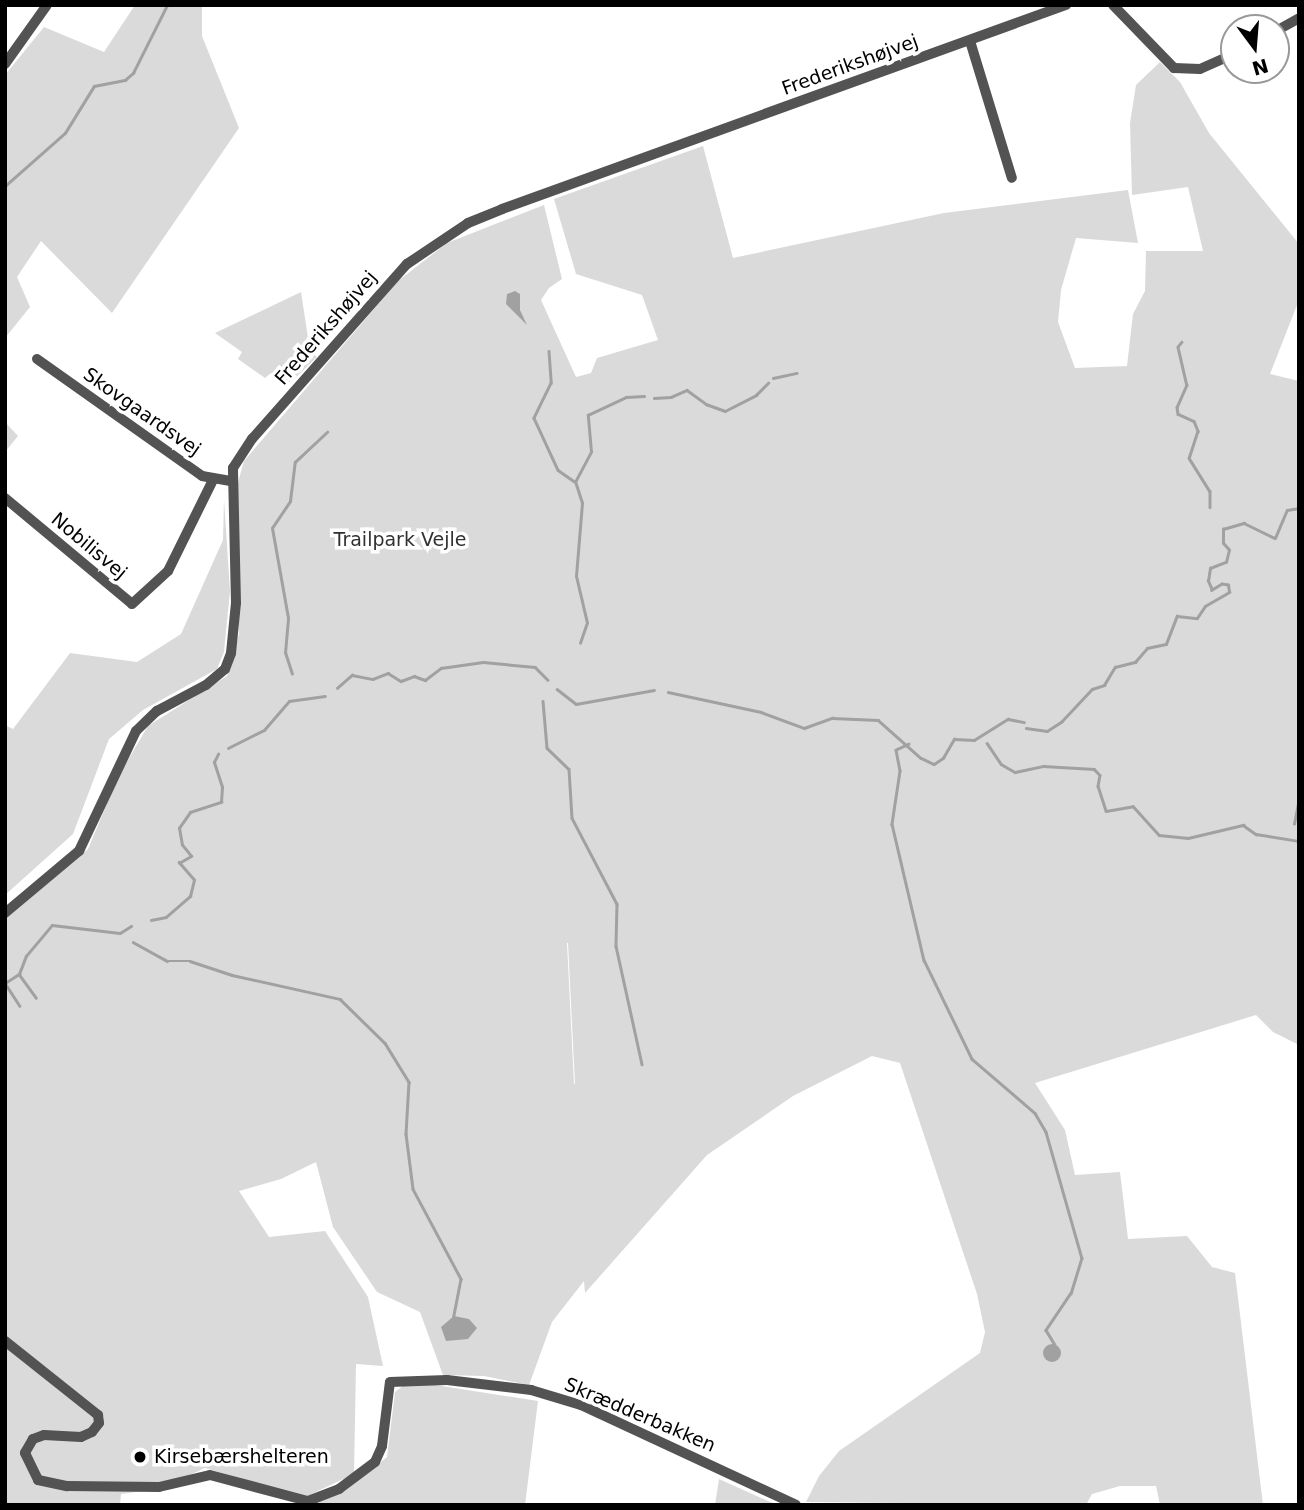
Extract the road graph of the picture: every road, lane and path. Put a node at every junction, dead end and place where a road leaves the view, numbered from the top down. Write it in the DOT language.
graph roads {
  1 [pos="47,5"];
  2 [pos="1066,5"];
  3 [pos="1113,5"];
  4 [pos="971,41"];
  5 [pos="1220,60"];
  6 [pos="5,65"];
  7 [pos="1012,178"];
  8 [pos="37,359"];
  9 [pos="213,480"];
  10 [pos="231,481"];
  11 [pos="5,498"];
  12 [pos="5,913"];
  13 [pos="5,1341"];
  14 [pos="796,1505"];
  1 -- 6 [label="street"];
  2 -- 4 [label="street, Frederikshøjvej"];
  3 -- 5 [label="street"];
  4 -- 7 [label="street"];
  4 -- 10 [label="street, Frederikshøjvej"];
  8 -- 9 [label="street, Skovgaardsvej"];
  9 -- 10 [label="street, Skovgaardsvej"];
  9 -- 11 [label="street, Nobilisvej"];
  10 -- 12 [label="street, Frederikshøjvej"];
  13 -- 14 [label="street, Skrædderbakken"];
}
